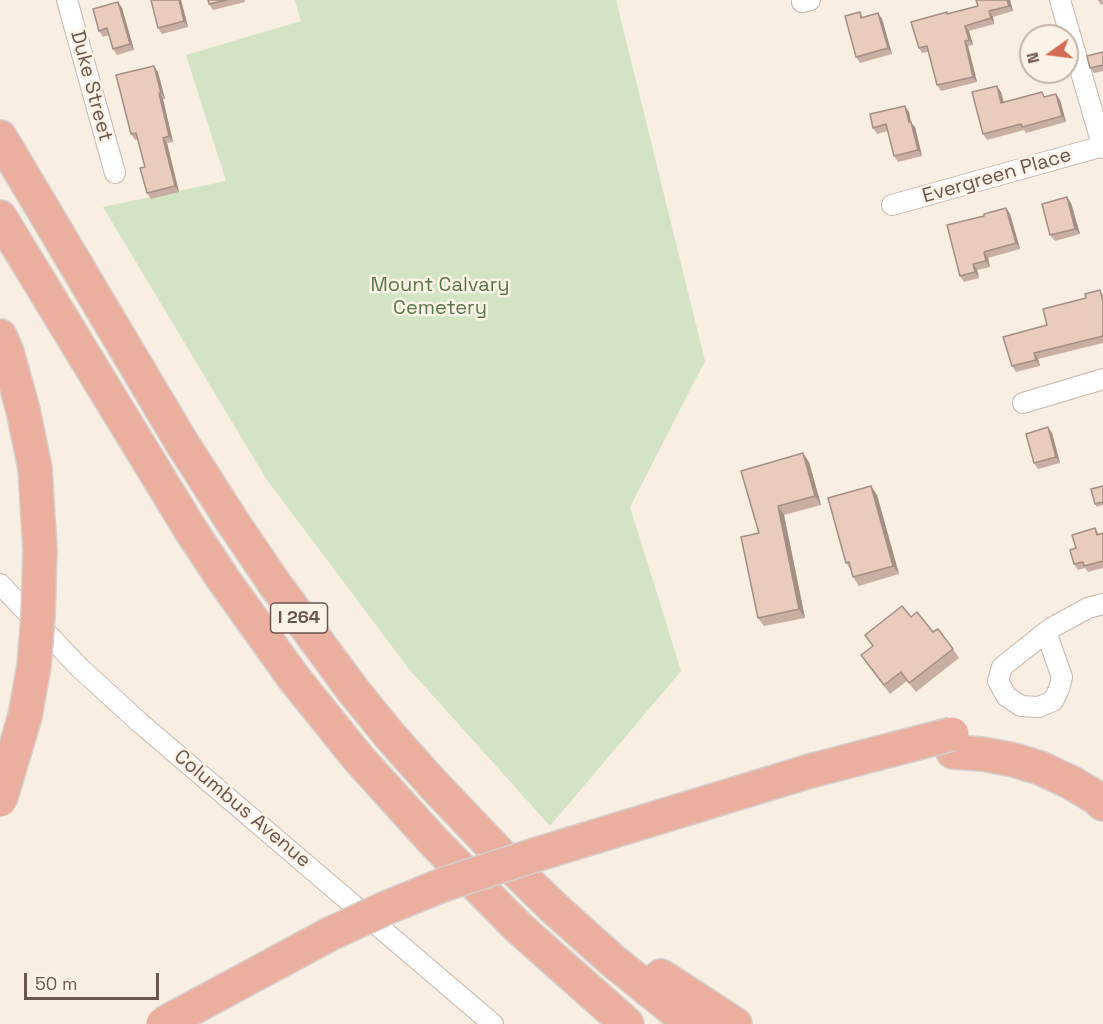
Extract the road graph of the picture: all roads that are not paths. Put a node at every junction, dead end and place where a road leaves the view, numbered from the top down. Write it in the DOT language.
graph roads {
  1 [pos="68,0"];
  2 [pos="1060,0"];
  3 [pos="0,137"];
  4 [pos="1103,147"];
  5 [pos="115,172"];
  6 [pos="892,205"];
  7 [pos="0,217"];
  8 [pos="0,336"];
  9 [pos="1103,379"];
  10 [pos="1023,403"];
  11 [pos="0,584"];
  12 [pos="1103,604"];
  13 [pos="1046,632"];
  14 [pos="953,743"];
  15 [pos="1103,780"];
  16 [pos="0,801"];
  17 [pos="1103,804"];
  18 [pos="554,908"];
  19 [pos="163,1024"];
  20 [pos="201,1024"];
  21 [pos="493,1024"];
  22 [pos="627,1024"];
  23 [pos="691,1024"];
  24 [pos="735,1024"];
  1 -- 5 [label="street, Duke Street"];
  2 -- 4 [label="street"];
  3 -- 18 [label="highway, I 264"];
  4 -- 6 [label="street, Evergreen Place"];
  7 -- 22 [label="highway, I 264"];
  8 -- 16 [label="highway, bridge"];
  9 -- 10 [label="street"];
  11 -- 21 [label="street, Columbus Avenue"];
  12 -- 13 [label="street"];
  14 -- 15 [label="highway"];
  14 -- 17 [label="highway"];
  14 -- 19 [label="highway, bridge"];
  14 -- 20 [label="highway"];
  18 -- 23 [label="highway, I 264"];
  18 -- 24 [label="highway"];
}
